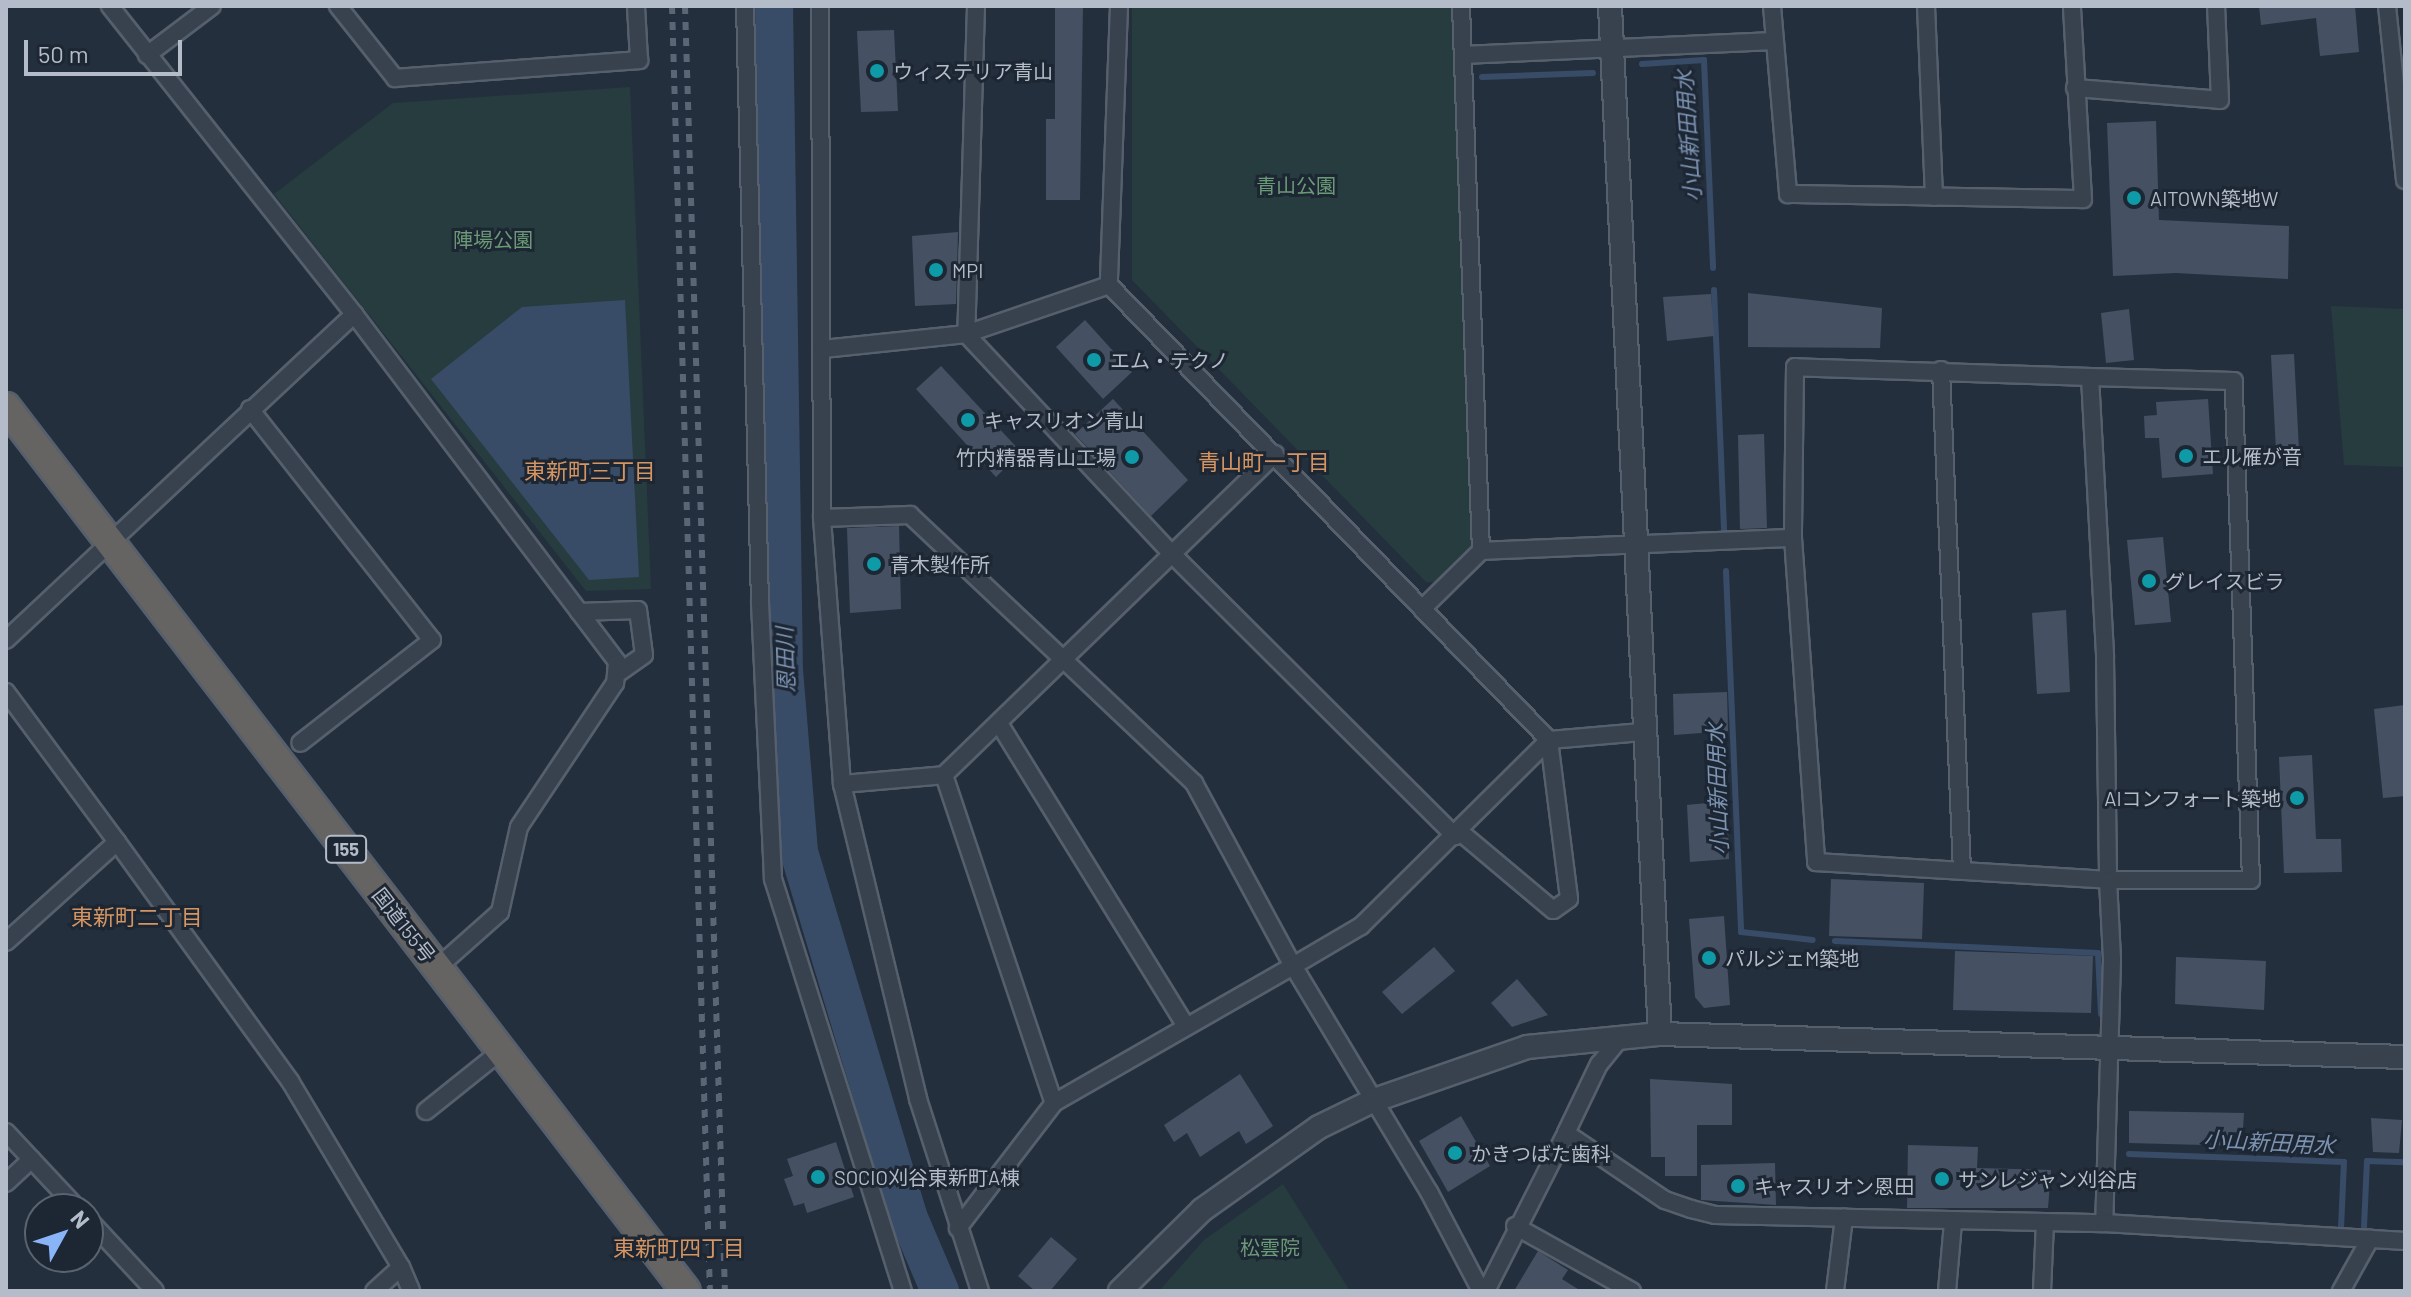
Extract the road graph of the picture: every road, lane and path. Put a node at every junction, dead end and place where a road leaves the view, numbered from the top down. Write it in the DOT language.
graph roads {
  1 [pos="110,6"];
  2 [pos="212,6"];
  3 [pos="338,6"];
  4 [pos="636,6"];
  5 [pos="745,6"];
  6 [pos="820,6"];
  7 [pos="976,6"];
  8 [pos="1119,6"];
  9 [pos="1461,6"];
  10 [pos="1610,6"];
  11 [pos="1772,6"];
  12 [pos="1926,6"];
  13 [pos="2072,6"];
  14 [pos="2216,6"];
  15 [pos="2387,6"];
  16 [pos="1772,41"];
  17 [pos="1611,47"];
  18 [pos="147,55"];
  19 [pos="1465,55"];
  20 [pos="2075,88"];
  21 [pos="2405,180"];
  22 [pos="1934,197"];
  23 [pos="1109,285"];
  24 [pos="354,314"];
  25 [pos="966,334"];
  26 [pos="823,349"];
  27 [pos="1941,370"];
  28 [pos="2090,377"];
  29 [pos="6,407"];
  30 [pos="250,409"];
  31 [pos="1275,454"];
  32 [pos="822,518"];
  33 [pos="1793,538"];
  34 [pos="110,542"];
  35 [pos="1632,546"];
  36 [pos="1481,551"];
  37 [pos="1172,554"];
  38 [pos="1422,609"];
  39 [pos="579,612"];
  40 [pos="6,640"];
  41 [pos="1064,660"];
  42 [pos="618,673"];
  43 [pos="6,692"];
  44 [pos="1000,725"];
  45 [pos="1643,732"];
  46 [pos="1549,740"];
  47 [pos="300,743"];
  48 [pos="944,775"];
  49 [pos="842,784"];
  50 [pos="1458,834"];
  51 [pos="117,842"];
  52 [pos="1962,869"];
  53 [pos="2108,880"];
  54 [pos="6,942"];
  55 [pos="1293,966"];
  56 [pos="437,968"];
  57 [pos="1185,1024"];
  58 [pos="1660,1034"];
  59 [pos="1622,1036"];
  60 [pos="2108,1046"];
  61 [pos="501,1051"];
  62 [pos="2405,1057"];
  63 [pos="1372,1101"];
  64 [pos="1054,1103"];
  65 [pos="426,1111"];
  66 [pos="6,1132"];
  67 [pos="1566,1133"];
  68 [pos="32,1159"];
  69 [pos="6,1183"];
  70 [pos="63,1193"];
  71 [pos="1844,1218"];
  72 [pos="1953,1223"];
  73 [pos="2045,1223"];
  74 [pos="2104,1223"];
  75 [pos="1515,1226"];
  76 [pos="958,1228"];
  77 [pos="104,1238"];
  78 [pos="2370,1239"];
  79 [pos="2405,1241"];
  80 [pos="401,1267"];
  81 [pos="148,1289"];
  82 [pos="374,1291"];
  83 [pos="411,1291"];
  84 [pos="686,1291"];
  85 [pos="903,1291"];
  86 [pos="980,1291"];
  87 [pos="1120,1291"];
  88 [pos="1484,1291"];
  89 [pos="1632,1291"];
  90 [pos="1835,1291"];
  91 [pos="1947,1291"];
  92 [pos="2042,1291"];
  93 [pos="2341,1291"];
  1 -- 18 [label="street"];
  2 -- 18 [label="street"];
  3 -- 4 [label="street"];
  5 -- 85 [label="street"];
  6 -- 26 [label="street"];
  7 -- 25 [label="street"];
  8 -- 23 [label="street"];
  9 -- 19 [label="street"];
  10 -- 17 [label="street"];
  11 -- 16 [label="street"];
  12 -- 22 [label="street"];
  13 -- 20 [label="street"];
  14 -- 20 [label="street"];
  15 -- 21 [label="street"];
  16 -- 17 [label="street"];
  16 -- 22 [label="street"];
  17 -- 19 [label="street"];
  17 -- 35 [label="street"];
  18 -- 24 [label="street"];
  19 -- 36 [label="street"];
  20 -- 22 [label="street"];
  23 -- 25 [label="street"];
  23 -- 31 [label="street"];
  24 -- 30 [label="street"];
  24 -- 39 [label="street"];
  25 -- 26 [label="street"];
  25 -- 37 [label="street"];
  26 -- 32 [label="street"];
  27 -- 28 [label="street"];
  27 -- 33 [label="street"];
  27 -- 52 [label="street"];
  28 -- 53 [label="street"];
  28 -- 53 [label="street"];
  29 -- 34 [label="highway, 国道155号 / 155"];
  30 -- 34 [label="street"];
  30 -- 47 [label="street"];
  31 -- 37 [label="street"];
  31 -- 38 [label="street"];
  32 -- 41 [label="street"];
  32 -- 49 [label="street"];
  33 -- 35 [label="street"];
  33 -- 52 [label="street"];
  34 -- 40 [label="street"];
  34 -- 56 [label="highway, 国道155号 / 155"];
  35 -- 36 [label="street"];
  35 -- 45 [label="street"];
  36 -- 38 [label="street"];
  37 -- 41 [label="street"];
  37 -- 50 [label="street"];
  38 -- 46 [label="street"];
  39 -- 42 [label="street"];
  39 -- 42 [label="street"];
  41 -- 44 [label="street"];
  41 -- 55 [label="street"];
  42 -- 56 [label="street"];
  43 -- 51 [label="street"];
  44 -- 48 [label="street"];
  44 -- 57 [label="street"];
  45 -- 46 [label="street"];
  45 -- 58 [label="street"];
  46 -- 50 [label="street"];
  46 -- 50 [label="street"];
  48 -- 49 [label="street"];
  48 -- 64 [label="street"];
  49 -- 76 [label="street"];
  50 -- 55 [label="street"];
  51 -- 54 [label="street"];
  51 -- 80 [label="street"];
  52 -- 53 [label="street"];
  53 -- 60 [label="street"];
  55 -- 57 [label="street"];
  55 -- 63 [label="street"];
  56 -- 61 [label="highway, 国道155号 / 155"];
  57 -- 64 [label="street"];
  58 -- 59 [label="street"];
  58 -- 60 [label="street"];
  59 -- 63 [label="street"];
  59 -- 67 [label="street"];
  60 -- 62 [label="street"];
  60 -- 74 [label="street"];
  61 -- 65 [label="street"];
  61 -- 84 [label="highway, 国道155号 / 155"];
  63 -- 87 [label="street"];
  63 -- 88 [label="street"];
  64 -- 76 [label="street"];
  66 -- 68 [label="street"];
  67 -- 71 [label="street"];
  67 -- 75 [label="street"];
  68 -- 69 [label="street"];
  68 -- 70 [label="street"];
  71 -- 72 [label="street"];
  71 -- 90 [label="street"];
  72 -- 73 [label="street"];
  72 -- 91 [label="street"];
  73 -- 74 [label="street"];
  73 -- 92 [label="street"];
  74 -- 78 [label="street"];
  75 -- 88 [label="street"];
  75 -- 89 [label="street"];
  76 -- 86 [label="street"];
  77 -- 81 [label="street"];
  78 -- 79 [label="street"];
  78 -- 93 [label="street"];
  80 -- 82 [label="street"];
  80 -- 83 [label="street"];
}
